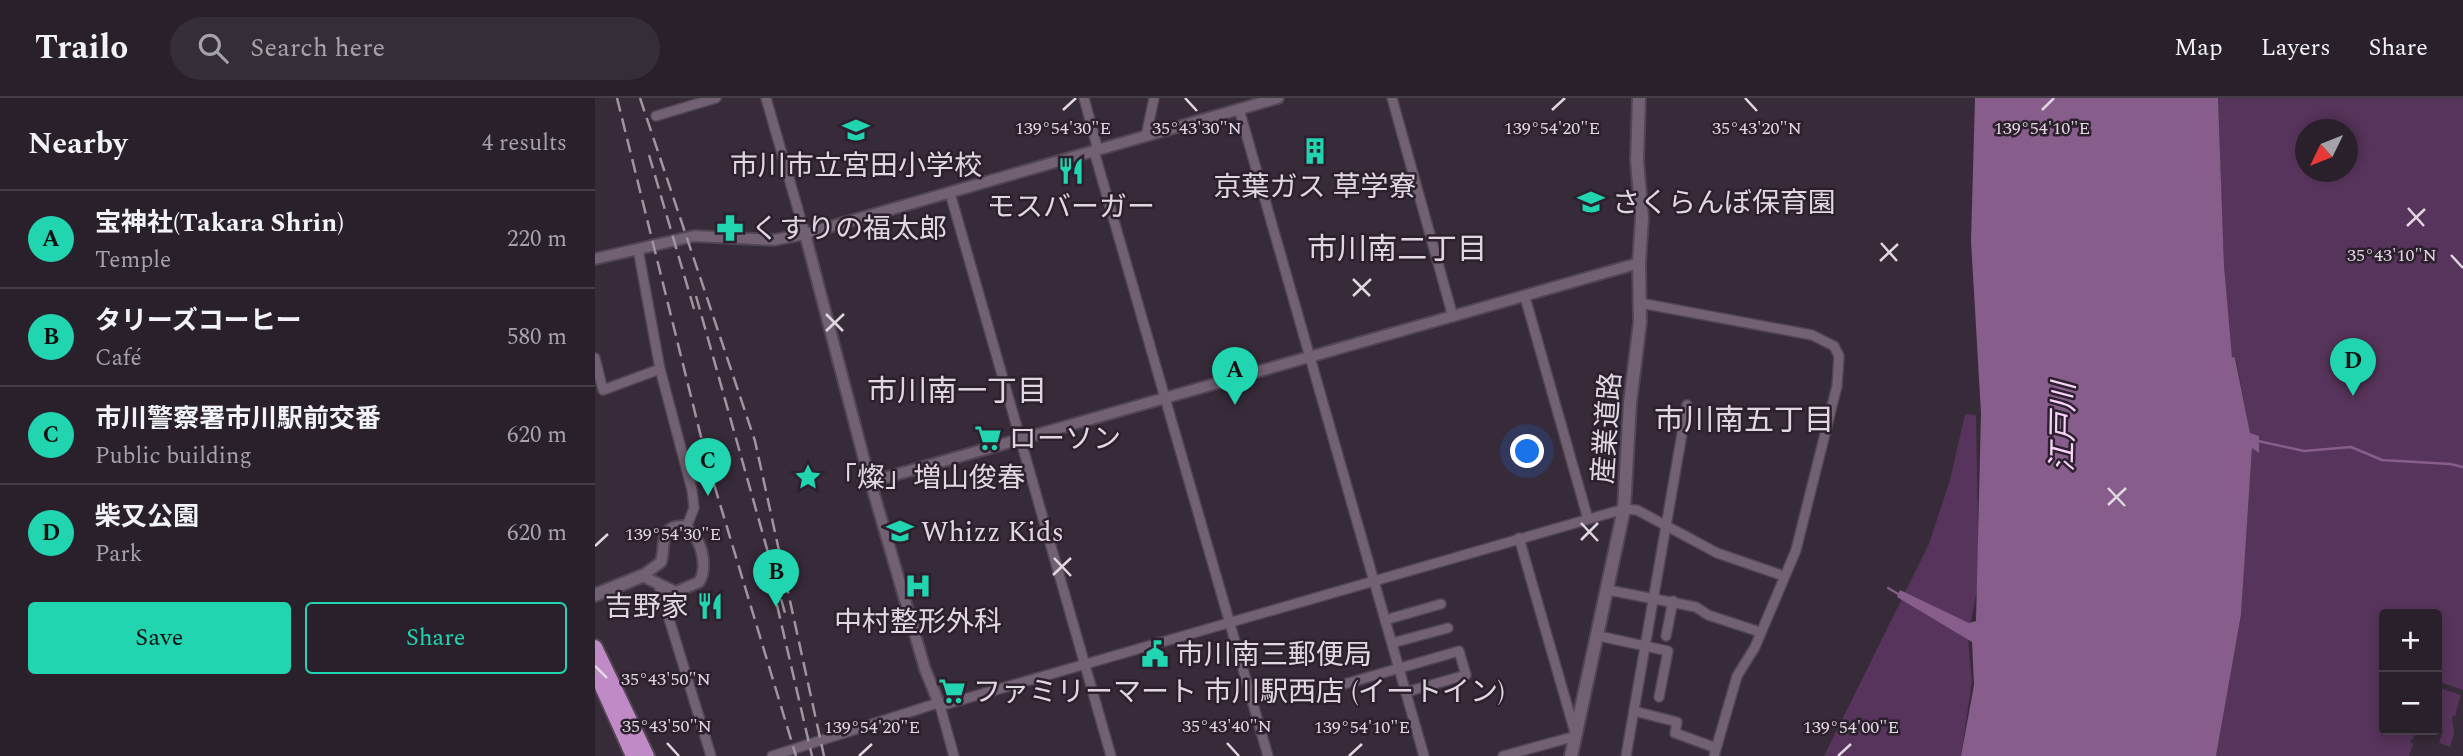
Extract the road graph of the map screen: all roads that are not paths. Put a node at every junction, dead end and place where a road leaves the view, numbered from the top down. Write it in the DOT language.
graph roads {
  1 [pos="716,98"];
  2 [pos="766,98"];
  3 [pos="1084,98"];
  4 [pos="1154,98"];
  5 [pos="1278,98"];
  6 [pos="1392,98"];
  7 [pos="1639,98"];
  8 [pos="1239,110"];
  9 [pos="656,116"];
  10 [pos="1146,136"];
  11 [pos="1096,151"];
  12 [pos="950,193"];
  13 [pos="805,233"];
  14 [pos="638,249"];
  15 [pos="595,259"];
  16 [pos="1639,263"];
  17 [pos="1525,297"];
  18 [pos="1640,303"];
  19 [pos="1454,317"];
  20 [pos="595,358"];
  21 [pos="1310,358"];
  22 [pos="660,369"];
  23 [pos="1165,399"];
  24 [pos="1687,405"];
  25 [pos="1022,439"];
  26 [pos="870,482"];
  27 [pos="1624,509"];
  28 [pos="1588,519"];
  29 [pos="1666,525"];
  30 [pos="686,528"];
  31 [pos="1519,538"];
  32 [pos="642,576"];
  33 [pos="1784,576"];
  34 [pos="1374,579"];
  35 [pos="659,586"];
  36 [pos="1608,590"];
  37 [pos="595,595"];
  38 [pos="1654,597"];
  39 [pos="1673,601"];
  40 [pos="1441,604"];
  41 [pos="1385,620"];
  42 [pos="1230,621"];
  43 [pos="1448,628"];
  44 [pos="1760,632"];
  45 [pos="1599,636"];
  46 [pos="1665,636"];
  47 [pos="1392,643"];
  48 [pos="595,647"];
  49 [pos="1645,647"];
  50 [pos="1086,664"];
  51 [pos="1399,668"];
  52 [pos="595,671"];
  53 [pos="1341,685"];
  54 [pos="1406,692"];
  55 [pos="1659,697"];
  56 [pos="939,705"];
  57 [pos="1634,711"];
  58 [pos="1576,736"];
  59 [pos="1715,752"];
  60 [pos="633,756"];
  61 [pos="647,756"];
  62 [pos="711,756"];
  63 [pos="772,756"];
  64 [pos="954,756"];
  65 [pos="1111,756"];
  66 [pos="1268,756"];
  67 [pos="1425,756"];
  68 [pos="1503,756"];
  69 [pos="1571,756"];
  70 [pos="1626,756"];
  1 -- 9 [label="street"];
  2 -- 13 [label="street"];
  3 -- 11 [label="street"];
  4 -- 10 [label="street"];
  5 -- 8 [label="street"];
  6 -- 19 [label="street"];
  7 -- 16 [label="main road, 産業道路"];
  8 -- 10 [label="street"];
  8 -- 21 [label="street"];
  10 -- 11 [label="street"];
  11 -- 12 [label="street"];
  11 -- 23 [label="street"];
  12 -- 13 [label="street"];
  12 -- 25 [label="street"];
  13 -- 14 [label="street"];
  13 -- 26 [label="street"];
  14 -- 15 [label="street"];
  14 -- 22 [label="street"];
  16 -- 17 [label="street"];
  16 -- 18 [label="main road, 産業道路"];
  17 -- 19 [label="street"];
  17 -- 28 [label="street"];
  18 -- 27 [label="main road, 産業道路"];
  18 -- 33 [label="street"];
  19 -- 21 [label="street"];
  20 -- 22 [label="street"];
  21 -- 23 [label="street"];
  21 -- 34 [label="street"];
  22 -- 30 [label="street"];
  23 -- 25 [label="street"];
  23 -- 42 [label="street"];
  24 -- 29 [label="street"];
  25 -- 26 [label="street"];
  25 -- 50 [label="street"];
  26 -- 56 [label="street"];
  27 -- 28 [label="street"];
  27 -- 29 [label="street"];
  27 -- 36 [label="main road, 産業道路"];
  28 -- 31 [label="street"];
  29 -- 33 [label="street"];
  29 -- 38 [label="street"];
  30 -- 32 [label="street"];
  30 -- 35 [label="street"];
  31 -- 34 [label="street"];
  31 -- 58 [label="street"];
  32 -- 35 [label="street"];
  32 -- 37 [label="main road"];
  33 -- 44 [label="street"];
  34 -- 41 [label="street"];
  34 -- 42 [label="street"];
  35 -- 62 [label="street"];
  36 -- 38 [label="street"];
  36 -- 45 [label="main road, 産業道路"];
  38 -- 39 [label="street"];
  38 -- 49 [label="street"];
  39 -- 44 [label="street"];
  39 -- 46 [label="street"];
  40 -- 41 [label="street"];
  41 -- 47 [label="street"];
  42 -- 50 [label="street"];
  42 -- 66 [label="street"];
  43 -- 47 [label="street"];
  44 -- 59 [label="street"];
  45 -- 49 [label="street"];
  45 -- 58 [label="main road, 産業道路"];
  47 -- 51 [label="street"];
  48 -- 61 [label="highway"];
  49 -- 55 [label="street"];
  49 -- 57 [label="street"];
  50 -- 56 [label="street"];
  50 -- 65 [label="street"];
  51 -- 53 [label="street"];
  51 -- 54 [label="street"];
  51 -- 54 [label="street"];
  52 -- 60 [label="highway"];
  54 -- 67 [label="street"];
  56 -- 63 [label="street"];
  56 -- 64 [label="street"];
  57 -- 59 [label="street"];
  57 -- 70 [label="street"];
  58 -- 68 [label="street"];
  58 -- 69 [label="main road, 産業道路"];
}
